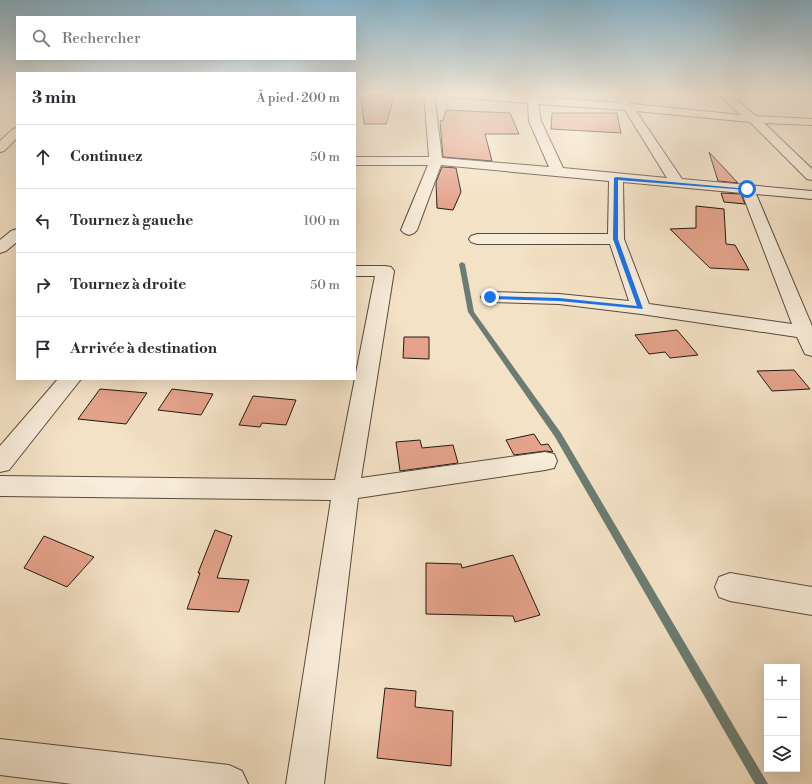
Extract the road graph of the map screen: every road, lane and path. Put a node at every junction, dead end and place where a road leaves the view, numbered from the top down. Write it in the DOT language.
graph roads {
  1 [pos="433,131"];
  2 [pos="539,131"];
  3 [pos="643,131"];
  4 [pos="765,131"];
  5 [pos="16,133"];
  6 [pos="16,146"];
  7 [pos="0,149"];
  8 [pos="356,161"];
  9 [pos="436,161"];
  10 [pos="558,173"];
  11 [pos="812,176"];
  12 [pos="616,178"];
  13 [pos="678,184"];
  14 [pos="747,189"];
  15 [pos="812,195"];
  16 [pos="13,227"];
  17 [pos="409,230"];
  18 [pos="616,239"];
  19 [pos="478,240"];
  20 [pos="0,248"];
  21 [pos="356,271"];
  22 [pos="490,297"];
  23 [pos="641,308"];
  24 [pos="809,332"];
  25 [pos="812,350"];
  26 [pos="69,380"];
  27 [pos="545,461"];
  28 [pos="0,464"];
  29 [pos="0,486"];
  30 [pos="346,490"];
  31 [pos="730,587"];
  32 [pos="812,602"];
  33 [pos="0,757"];
  34 [pos="229,784"];
  35 [pos="305,784"];
  1 -- 9 [label="street"];
  2 -- 10 [label="street"];
  3 -- 13 [label="street"];
  4 -- 11 [label="street"];
  5 -- 7 [label="street"];
  6 -- 7 [label="street"];
  8 -- 9 [label="street"];
  9 -- 10 [label="street"];
  9 -- 17 [label="street"];
  10 -- 12 [label="street"];
  12 -- 13 [label="street"];
  12 -- 18 [label="street"];
  13 -- 14 [label="street"];
  14 -- 15 [label="street"];
  14 -- 24 [label="street"];
  16 -- 20 [label="street"];
  18 -- 19 [label="street"];
  18 -- 23 [label="street"];
  21 -- 30 [label="street"];
  22 -- 23 [label="street"];
  23 -- 24 [label="street"];
  24 -- 25 [label="street"];
  26 -- 28 [label="street"];
  27 -- 30 [label="street"];
  29 -- 30 [label="street"];
  30 -- 35 [label="street"];
  31 -- 32 [label="street"];
  33 -- 34 [label="street"];
}
